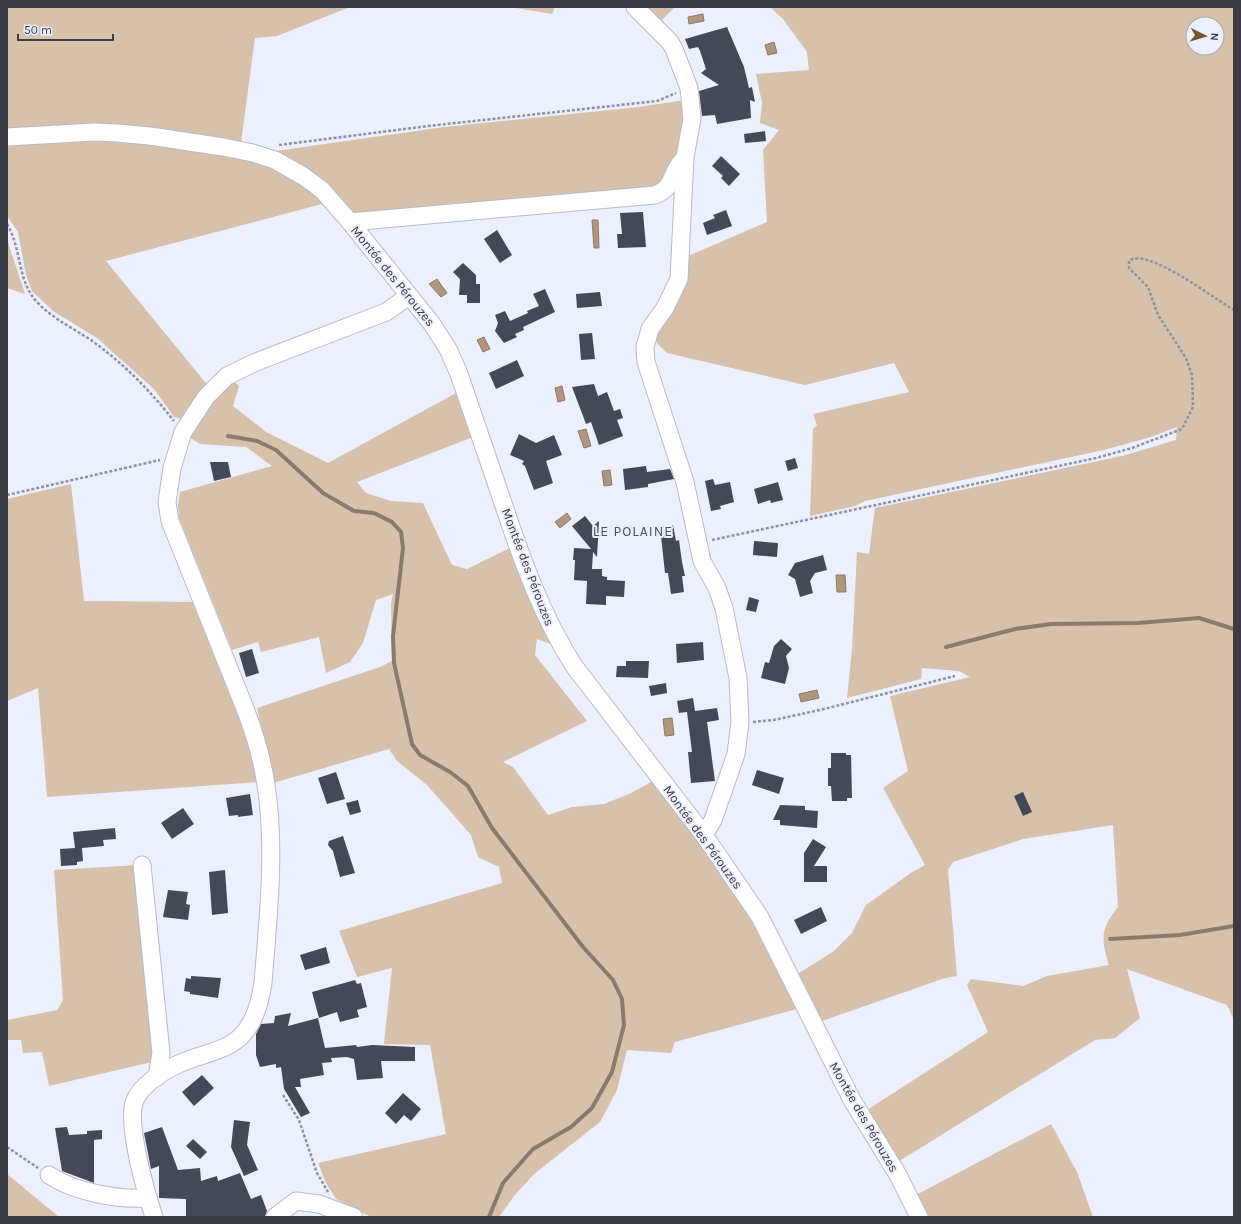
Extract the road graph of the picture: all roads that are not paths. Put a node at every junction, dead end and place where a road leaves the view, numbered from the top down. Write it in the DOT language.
graph roads {
  1 [pos="635,7"];
  2 [pos="7,138"];
  3 [pos="685,157"];
  4 [pos="350,222"];
  5 [pos="409,296"];
  6 [pos="704,835"];
  7 [pos="142,865"];
  8 [pos="161,1053"];
  9 [pos="177,1064"];
  10 [pos="157,1077"];
  11 [pos="50,1175"];
  12 [pos="148,1198"];
  13 [pos="347,1214"];
  14 [pos="154,1217"];
  15 [pos="275,1217"];
  16 [pos="919,1217"];
  1 -- 3 [label="street"];
  2 -- 4 [label="street, Montée des Pérouzes"];
  3 -- 4 [label="street"];
  3 -- 6 [label="street"];
  4 -- 5 [label="street, Montée des Pérouzes"];
  5 -- 6 [label="street, Montée des Pérouzes"];
  5 -- 9 [label="street"];
  6 -- 16 [label="street, Montée des Pérouzes"];
  7 -- 8 [label="street"];
  8 -- 9 [label="street"];
  8 -- 10 [label="street"];
  9 -- 10 [label="street"];
  10 -- 12 [label="street"];
  11 -- 12 [label="street"];
  12 -- 14 [label="street"];
  13 -- 15 [label="street"];
}
